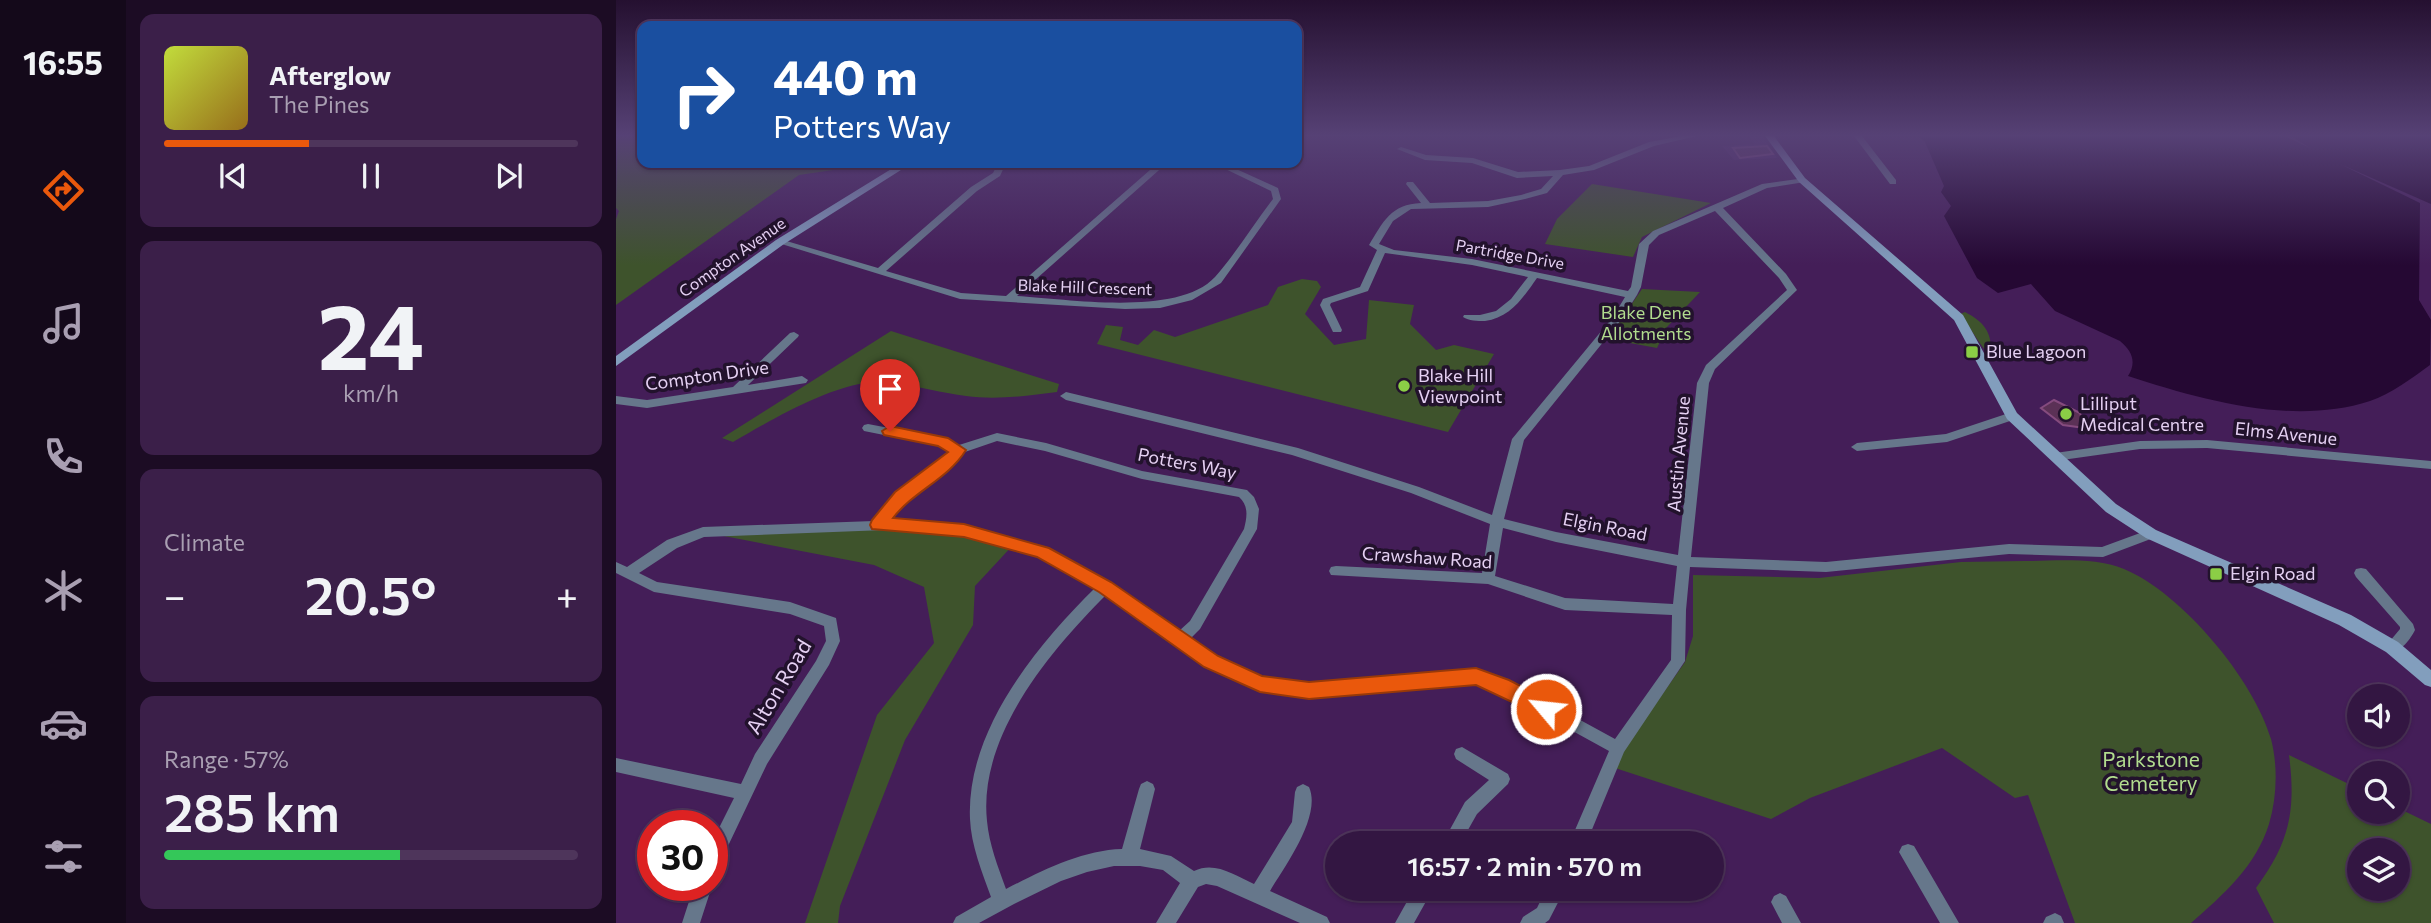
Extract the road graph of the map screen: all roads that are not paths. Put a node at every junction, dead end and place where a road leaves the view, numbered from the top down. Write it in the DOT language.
graph roads {
  1 [pos="881,179"];
  2 [pos="989,179"];
  3 [pos="1145,179"];
  4 [pos="1255,179"];
  5 [pos="1555,179"];
  6 [pos="1891,179"];
  7 [pos="1802,180"];
  8 [pos="1893,182"];
  9 [pos="1410,184"];
  10 [pos="1426,203"];
  11 [pos="1716,206"];
  12 [pos="780,242"];
  13 [pos="1382,250"];
  14 [pos="879,272"];
  15 [pos="1535,274"];
  16 [pos="1632,295"];
  17 [pos="1007,300"];
  18 [pos="1468,317"];
  19 [pos="1337,330"];
  20 [pos="794,335"];
  21 [pos="616,362"];
  22 [pos="802,380"];
  23 [pos="737,389"];
  24 [pos="1066,396"];
  25 [pos="616,400"];
  26 [pos="2012,416"];
  27 [pos="868,428"];
  28 [pos="1857,447"];
  29 [pos="958,450"];
  30 [pos="2054,457"];
  31 [pos="2431,465"];
  32 [pos="1497,522"];
  33 [pos="878,525"];
  34 [pos="2151,534"];
  35 [pos="1685,562"];
  36 [pos="622,570"];
  37 [pos="1336,571"];
  38 [pos="2361,573"];
  39 [pos="1488,579"];
  40 [pos="1105,587"];
  41 [pos="1679,610"];
  42 [pos="1178,641"];
  43 [pos="2392,647"];
  44 [pos="2431,680"];
  45 [pos="1618,748"];
  46 [pos="1462,754"];
  47 [pos="619,770"];
  48 [pos="1147,789"];
  49 [pos="744,792"];
  50 [pos="1303,792"];
  51 [pos="728,826"];
  52 [pos="1457,831"];
  53 [pos="1583,831"];
  54 [pos="1908,852"];
  55 [pos="1129,857"];
  56 [pos="1192,881"];
  57 [pos="1258,894"];
  58 [pos="698,901"];
  59 [pos="1000,901"];
  60 [pos="1417,901"];
  61 [pos="1550,901"];
  62 [pos="1780,902"];
  63 [pos="1532,922"];
  64 [pos="691,923"];
  65 [pos="962,923"];
  66 [pos="1165,923"];
  67 [pos="1321,923"];
  68 [pos="1404,923"];
  69 [pos="1792,923"];
  70 [pos="1950,923"];
  1 -- 12 [label="main road, Compton Avenue"];
  2 -- 14 [label="street"];
  3 -- 17 [label="street"];
  4 -- 17 [label="street, Blake Hill Crescent"];
  5 -- 10 [label="street"];
  6 -- 8 [label="street"];
  7 -- 11 [label="street"];
  7 -- 26 [label="main road"];
  9 -- 10 [label="street"];
  10 -- 13 [label="street"];
  11 -- 16 [label="street"];
  11 -- 35 [label="street, Austin Avenue"];
  12 -- 14 [label="street, Blake Hill Crescent"];
  12 -- 21 [label="main road, Compton Avenue"];
  13 -- 15 [label="street, Partridge Drive"];
  13 -- 19 [label="street"];
  14 -- 17 [label="street, Blake Hill Crescent"];
  15 -- 16 [label="street, Partridge Drive"];
  15 -- 18 [label="street"];
  16 -- 32 [label="street"];
  20 -- 23 [label="street"];
  22 -- 23 [label="street, Compton Drive"];
  23 -- 25 [label="street, Compton Drive"];
  24 -- 32 [label="street, Elgin Road"];
  26 -- 28 [label="street"];
  26 -- 30 [label="main road"];
  27 -- 29 [label="street"];
  29 -- 33 [label="street, Potters Way"];
  29 -- 42 [label="street, Potters Way"];
  30 -- 31 [label="street, Elms Avenue"];
  30 -- 34 [label="main road"];
  32 -- 35 [label="street, Elgin Road"];
  32 -- 39 [label="street"];
  33 -- 36 [label="street"];
  33 -- 40 [label="street"];
  34 -- 35 [label="street, Elgin Road"];
  34 -- 43 [label="main road"];
  35 -- 41 [label="street"];
  36 -- 49 [label="street, Alton Road"];
  37 -- 39 [label="street, Crawshaw Road"];
  38 -- 43 [label="street"];
  39 -- 41 [label="street, Crawshaw Road"];
  40 -- 42 [label="street"];
  40 -- 59 [label="street"];
  41 -- 45 [label="street"];
  42 -- 45 [label="street"];
  43 -- 44 [label="main road"];
  45 -- 53 [label="street"];
  46 -- 52 [label="street"];
  47 -- 49 [label="street"];
  48 -- 55 [label="street"];
  49 -- 51 [label="street, Alton Road"];
  50 -- 57 [label="street"];
  54 -- 70 [label="street"];
  55 -- 56 [label="street"];
  55 -- 59 [label="street"];
  56 -- 57 [label="street"];
  56 -- 66 [label="street"];
  57 -- 67 [label="street"];
  58 -- 64 [label="street"];
  59 -- 65 [label="street"];
  60 -- 68 [label="street"];
  61 -- 63 [label="street"];
  62 -- 69 [label="street"];
}
